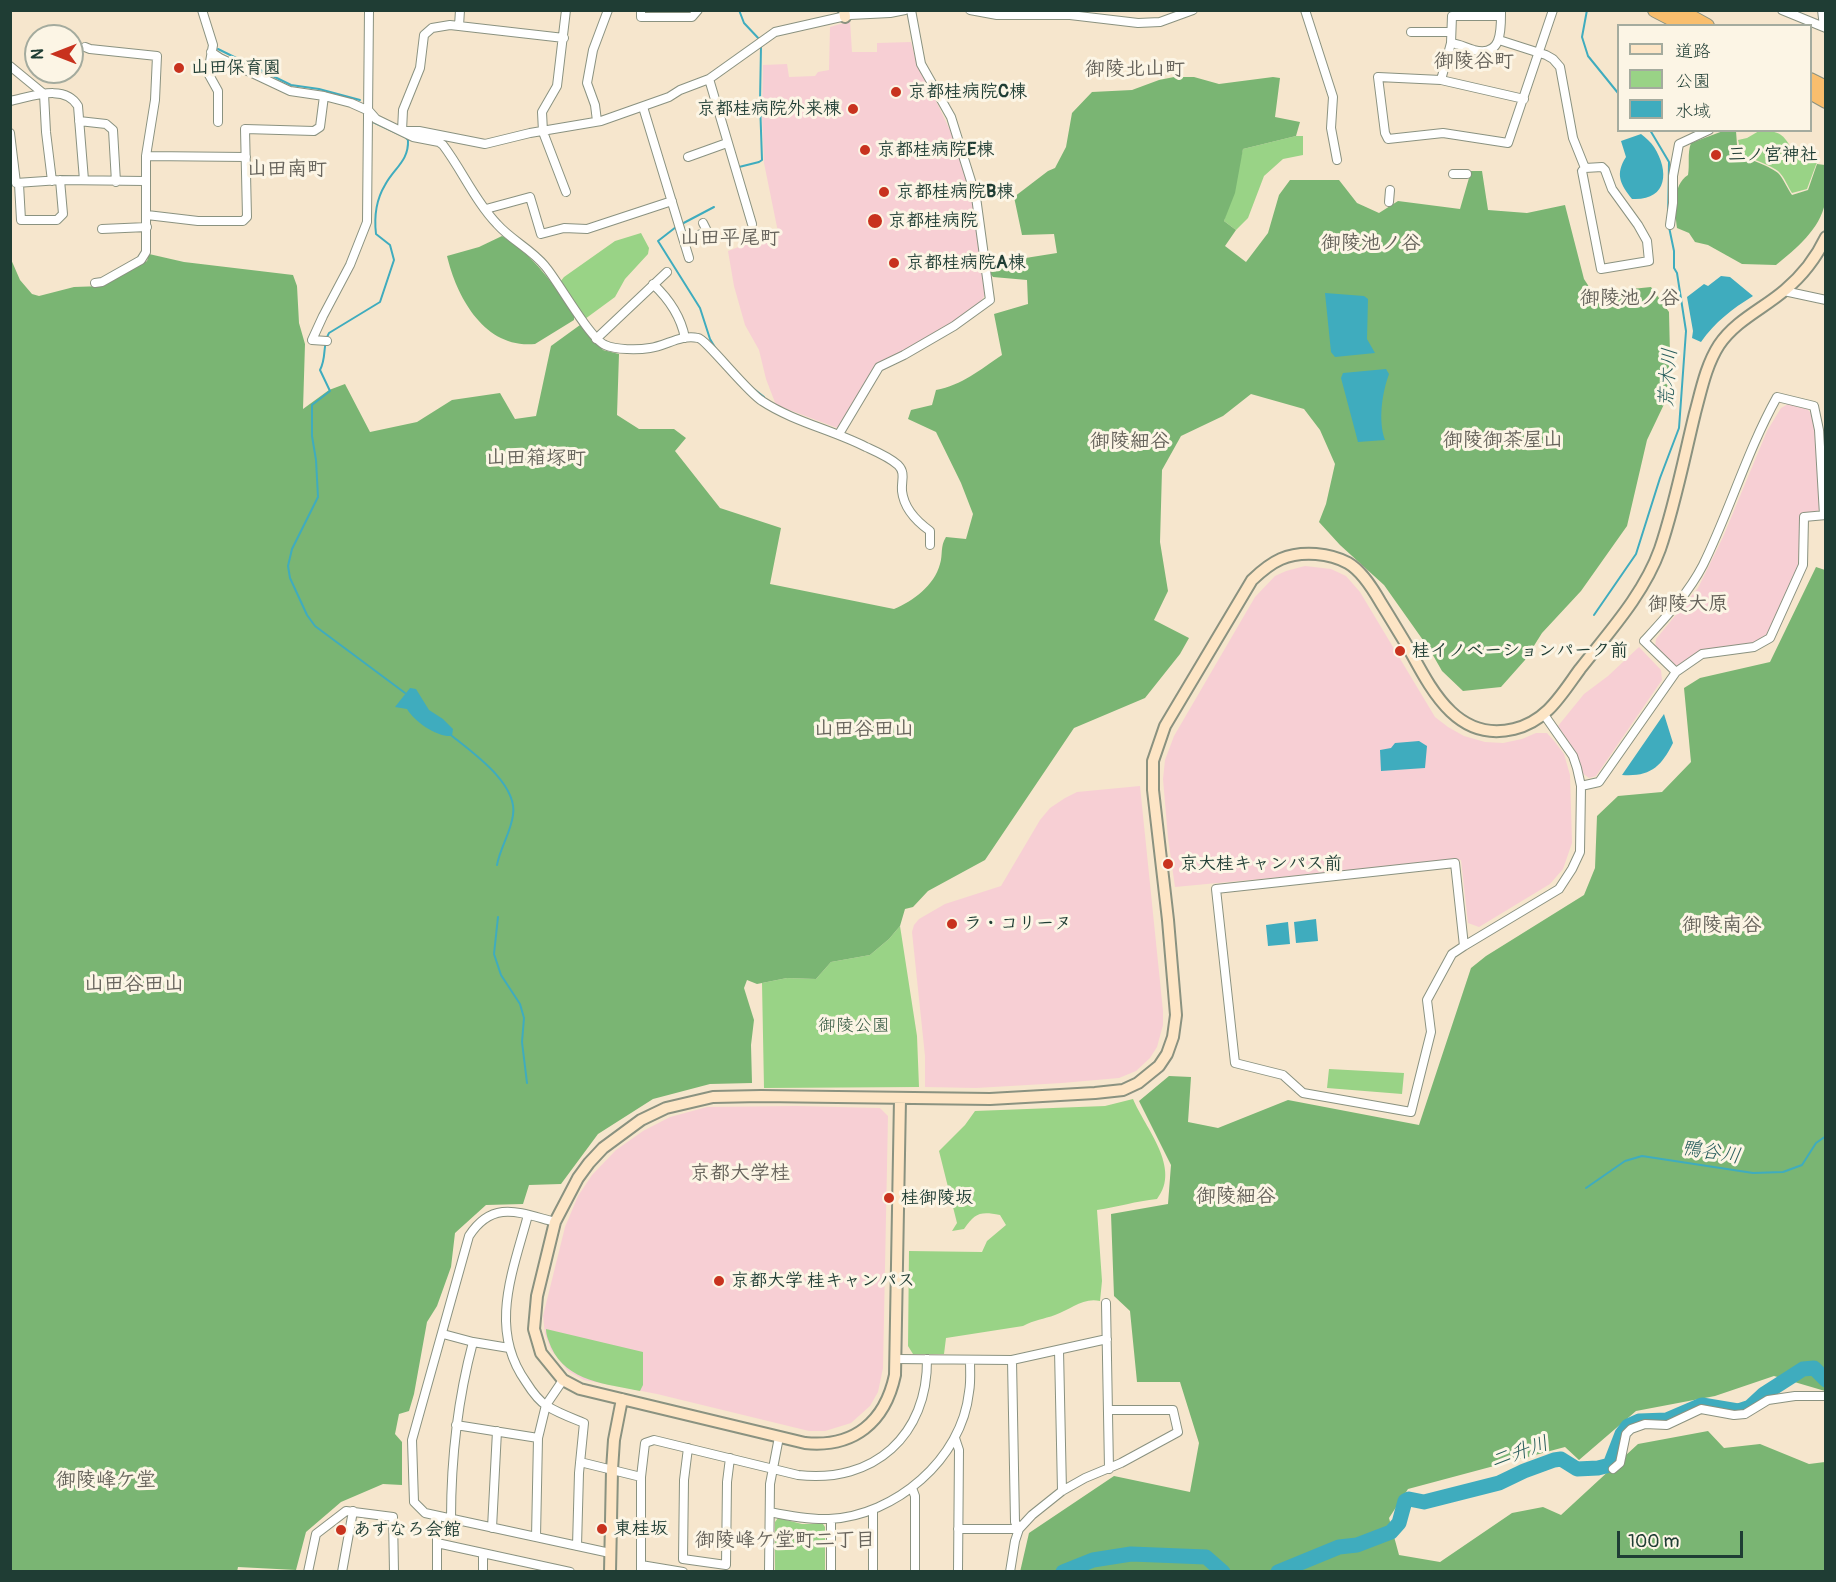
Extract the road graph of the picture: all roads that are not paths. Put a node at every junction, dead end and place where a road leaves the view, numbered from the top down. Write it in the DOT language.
graph roads {
  1 [pos="202,10"];
  2 [pos="369,10"];
  3 [pos="460,10"];
  4 [pos="566,10"];
  5 [pos="608,10"];
  6 [pos="641,10"];
  7 [pos="698,10"];
  8 [pos="905,10"];
  9 [pos="911,10"];
  10 [pos="970,10"];
  11 [pos="1193,10"];
  12 [pos="1305,10"];
  13 [pos="1553,10"];
  14 [pos="1678,10"];
  15 [pos="1782,10"];
  16 [pos="1822,10"];
  17 [pos="1658,11"];
  18 [pos="1180,12"];
  19 [pos="1501,13"];
  20 [pos="845,14"];
  21 [pos="1682,24"];
  22 [pos="1703,24"];
  23 [pos="459,26"];
  24 [pos="1825,27"];
  25 [pos="1411,32"];
  26 [pos="1451,32"];
  27 [pos="564,38"];
  28 [pos="1499,40"];
  29 [pos="1451,43"];
  30 [pos="86,47"];
  31 [pos="211,52"];
  32 [pos="1539,53"];
  33 [pos="10,66"];
  34 [pos="709,79"];
  35 [pos="1441,80"];
  36 [pos="1812,81"];
  37 [pos="1826,88"];
  38 [pos="1812,93"];
  39 [pos="44,94"];
  40 [pos="324,96"];
  41 [pos="1524,99"];
  42 [pos="10,101"];
  43 [pos="1826,101"];
  44 [pos="643,107"];
  45 [pos="369,111"];
  46 [pos="79,121"];
  47 [pos="597,121"];
  48 [pos="218,122"];
  49 [pos="402,131"];
  50 [pos="543,132"];
  51 [pos="1705,132"];
  52 [pos="10,133"];
  53 [pos="727,143"];
  54 [pos="146,156"];
  55 [pos="246,157"];
  56 [pos="688,157"];
  57 [pos="1337,160"];
  58 [pos="1585,168"];
  59 [pos="1453,174"];
  60 [pos="1467,174"];
  61 [pos="56,180"];
  62 [pos="84,180"];
  63 [pos="145,181"];
  64 [pos="116,182"];
  65 [pos="19,184"];
  66 [pos="1390,190"];
  67 [pos="566,192"];
  68 [pos="672,201"];
  69 [pos="1389,202"];
  70 [pos="486,209"];
  71 [pos="147,215"];
  72 [pos="703,223"];
  73 [pos="752,224"];
  74 [pos="1670,225"];
  75 [pos="147,227"];
  76 [pos="102,229"];
  77 [pos="707,232"];
  78 [pos="1826,237"];
  79 [pos="684,240"];
  80 [pos="712,241"];
  81 [pos="689,258"];
  82 [pos="667,272"];
  83 [pos="95,284"];
  84 [pos="653,284"];
  85 [pos="1784,291"];
  86 [pos="1826,300"];
  87 [pos="684,338"];
  88 [pos="596,339"];
  89 [pos="325,341"];
  90 [pos="839,434"];
  91 [pos="1825,515"];
  92 [pos="930,545"];
  93 [pos="1676,672"];
  94 [pos="1545,716"];
  95 [pos="1581,786"];
  96 [pos="1464,946"];
  97 [pos="900,1099"];
  98 [pos="528,1215"];
  99 [pos="555,1222"];
  100 [pos="1106,1303"];
  101 [pos="443,1334"];
  102 [pos="1107,1339"];
  103 [pos="473,1342"];
  104 [pos="509,1348"];
  105 [pos="1059,1350"];
  106 [pos="896,1359"];
  107 [pos="927,1359"];
  108 [pos="970,1360"];
  109 [pos="1012,1360"];
  110 [pos="563,1380"];
  111 [pos="1826,1396"];
  112 [pos="622,1399"];
  113 [pos="546,1405"];
  114 [pos="1108,1410"];
  115 [pos="456,1425"];
  116 [pos="497,1431"];
  117 [pos="779,1437"];
  118 [pos="538,1438"];
  119 [pos="954,1438"];
  120 [pos="688,1448"];
  121 [pos="730,1458"];
  122 [pos="580,1462"];
  123 [pos="773,1468"];
  124 [pos="1109,1468"];
  125 [pos="1613,1469"];
  126 [pos="612,1470"];
  127 [pos="641,1478"];
  128 [pos="912,1488"];
  129 [pos="1062,1491"];
  130 [pos="873,1510"];
  131 [pos="353,1511"];
  132 [pos="770,1512"];
  133 [pos="437,1516"];
  134 [pos="451,1519"];
  135 [pos="831,1519"];
  136 [pos="492,1528"];
  137 [pos="1019,1528"];
  138 [pos="958,1529"];
  139 [pos="536,1537"];
  140 [pos="437,1543"];
  141 [pos="577,1546"];
  142 [pos="483,1553"];
  143 [pos="610,1553"];
  144 [pos="527,1561"];
  145 [pos="641,1568"];
  146 [pos="308,1572"];
  147 [pos="342,1572"];
  148 [pos="394,1572"];
  149 [pos="437,1572"];
  150 [pos="483,1572"];
  151 [pos="527,1572"];
  152 [pos="570,1572"];
  153 [pos="610,1572"];
  154 [pos="683,1572"];
  155 [pos="769,1572"];
  156 [pos="831,1572"];
  157 [pos="873,1572"];
  158 [pos="915,1572"];
  159 [pos="958,1572"];
  160 [pos="1010,1572"];
  1 -- 31 [label="street"];
  2 -- 45 [label="street"];
  3 -- 23 [label="street"];
  4 -- 27 [label="street"];
  5 -- 47 [label="street"];
  6 -- 7 [label="street"];
  8 -- 20 [label="street"];
  9 -- 90 [label="street"];
  10 -- 18 [label="street"];
  11 -- 18 [label="street"];
  12 -- 57 [label="street"];
  13 -- 32 [label="street"];
  14 -- 22 [label="highway"];
  15 -- 24 [label="street"];
  16 -- 24 [label="street"];
  17 -- 21 [label="highway"];
  19 -- 26 [label="street"];
  19 -- 28 [label="street"];
  20 -- 34 [label="street"];
  23 -- 27 [label="street"];
  23 -- 49 [label="street"];
  25 -- 26 [label="street"];
  26 -- 29 [label="street"];
  27 -- 50 [label="street"];
  28 -- 29 [label="street"];
  28 -- 32 [label="street"];
  29 -- 35 [label="street"];
  30 -- 54 [label="street"];
  31 -- 40 [label="street"];
  31 -- 48 [label="street"];
  32 -- 41 [label="street"];
  32 -- 58 [label="street"];
  33 -- 39 [label="street"];
  34 -- 44 [label="street"];
  34 -- 53 [label="street"];
  35 -- 41 [label="street"];
  35 -- 41 [label="street"];
  36 -- 37 [label="highway"];
  38 -- 43 [label="highway"];
  39 -- 42 [label="street"];
  39 -- 46 [label="street"];
  39 -- 61 [label="street"];
  40 -- 45 [label="street"];
  40 -- 55 [label="street"];
  44 -- 47 [label="street"];
  44 -- 68 [label="street"];
  45 -- 49 [label="street"];
  45 -- 89 [label="street"];
  46 -- 62 [label="street"];
  46 -- 64 [label="street"];
  47 -- 50 [label="street"];
  49 -- 50 [label="street"];
  49 -- 70 [label="street"];
  50 -- 67 [label="street"];
  51 -- 74 [label="street"];
  52 -- 65 [label="street"];
  53 -- 56 [label="street"];
  53 -- 73 [label="street"];
  54 -- 55 [label="street"];
  54 -- 63 [label="street"];
  55 -- 71 [label="street"];
  58 -- 58 [label="street"];
  59 -- 60 [label="street"];
  61 -- 62 [label="street"];
  61 -- 65 [label="street"];
  61 -- 65 [label="street"];
  62 -- 64 [label="street"];
  63 -- 64 [label="street"];
  63 -- 71 [label="street"];
  66 -- 69 [label="street"];
  68 -- 70 [label="street"];
  68 -- 79 [label="street"];
  70 -- 88 [label="street"];
  71 -- 75 [label="street"];
  72 -- 77 [label="street"];
  75 -- 76 [label="street"];
  75 -- 83 [label="street"];
  77 -- 79 [label="street"];
  77 -- 80 [label="street"];
  78 -- 85 [label="street"];
  79 -- 81 [label="street"];
  82 -- 84 [label="street"];
  84 -- 87 [label="street"];
  84 -- 88 [label="street"];
  85 -- 86 [label="street"];
  85 -- 94 [label="street"];
  87 -- 88 [label="street"];
  87 -- 90 [label="street"];
  90 -- 92 [label="street"];
  91 -- 93 [label="street"];
  91 -- 93 [label="street"];
  93 -- 95 [label="street"];
  94 -- 95 [label="street"];
  94 -- 97 [label="street"];
  95 -- 96 [label="street"];
  96 -- 96 [label="street"];
  97 -- 99 [label="street"];
  97 -- 106 [label="street"];
  98 -- 99 [label="street"];
  98 -- 101 [label="street"];
  98 -- 104 [label="street"];
  99 -- 110 [label="street"];
  100 -- 102 [label="street"];
  101 -- 103 [label="street"];
  101 -- 133 [label="street"];
  102 -- 105 [label="street"];
  102 -- 114 [label="street"];
  103 -- 104 [label="street"];
  103 -- 115 [label="street"];
  104 -- 113 [label="street"];
  105 -- 109 [label="street"];
  105 -- 129 [label="street"];
  106 -- 107 [label="street"];
  106 -- 117 [label="street"];
  107 -- 108 [label="street"];
  107 -- 123 [label="street"];
  108 -- 109 [label="street"];
  108 -- 119 [label="street"];
  109 -- 137 [label="street"];
  110 -- 112 [label="street"];
  110 -- 113 [label="street"];
  111 -- 125 [label="street"];
  112 -- 117 [label="street"];
  112 -- 126 [label="street"];
  113 -- 118 [label="street"];
  113 -- 122 [label="street"];
  114 -- 124 [label="street"];
  114 -- 124 [label="street"];
  115 -- 116 [label="street"];
  115 -- 134 [label="street"];
  116 -- 118 [label="street"];
  116 -- 136 [label="street"];
  117 -- 123 [label="street"];
  118 -- 139 [label="street"];
  119 -- 128 [label="street"];
  119 -- 138 [label="street"];
  120 -- 121 [label="street"];
  120 -- 121 [label="street"];
  120 -- 127 [label="street"];
  121 -- 123 [label="street"];
  122 -- 126 [label="street"];
  122 -- 141 [label="street"];
  123 -- 132 [label="street"];
  124 -- 129 [label="street"];
  126 -- 127 [label="street"];
  126 -- 143 [label="street"];
  127 -- 145 [label="street"];
  128 -- 130 [label="street"];
  128 -- 158 [label="street"];
  129 -- 137 [label="street"];
  130 -- 135 [label="street"];
  130 -- 157 [label="street"];
  131 -- 146 [label="street"];
  131 -- 147 [label="street"];
  131 -- 148 [label="street"];
  132 -- 135 [label="street"];
  132 -- 155 [label="street"];
  133 -- 134 [label="street"];
  133 -- 140 [label="street"];
  134 -- 136 [label="street"];
  135 -- 156 [label="street"];
  136 -- 139 [label="street"];
  137 -- 138 [label="street"];
  137 -- 160 [label="street"];
  138 -- 159 [label="street"];
  139 -- 141 [label="street"];
  140 -- 142 [label="street"];
  140 -- 149 [label="street"];
  141 -- 143 [label="street"];
  142 -- 144 [label="street"];
  142 -- 150 [label="street"];
  143 -- 153 [label="street"];
  144 -- 151 [label="street"];
  144 -- 152 [label="street"];
  145 -- 154 [label="street"];
}
